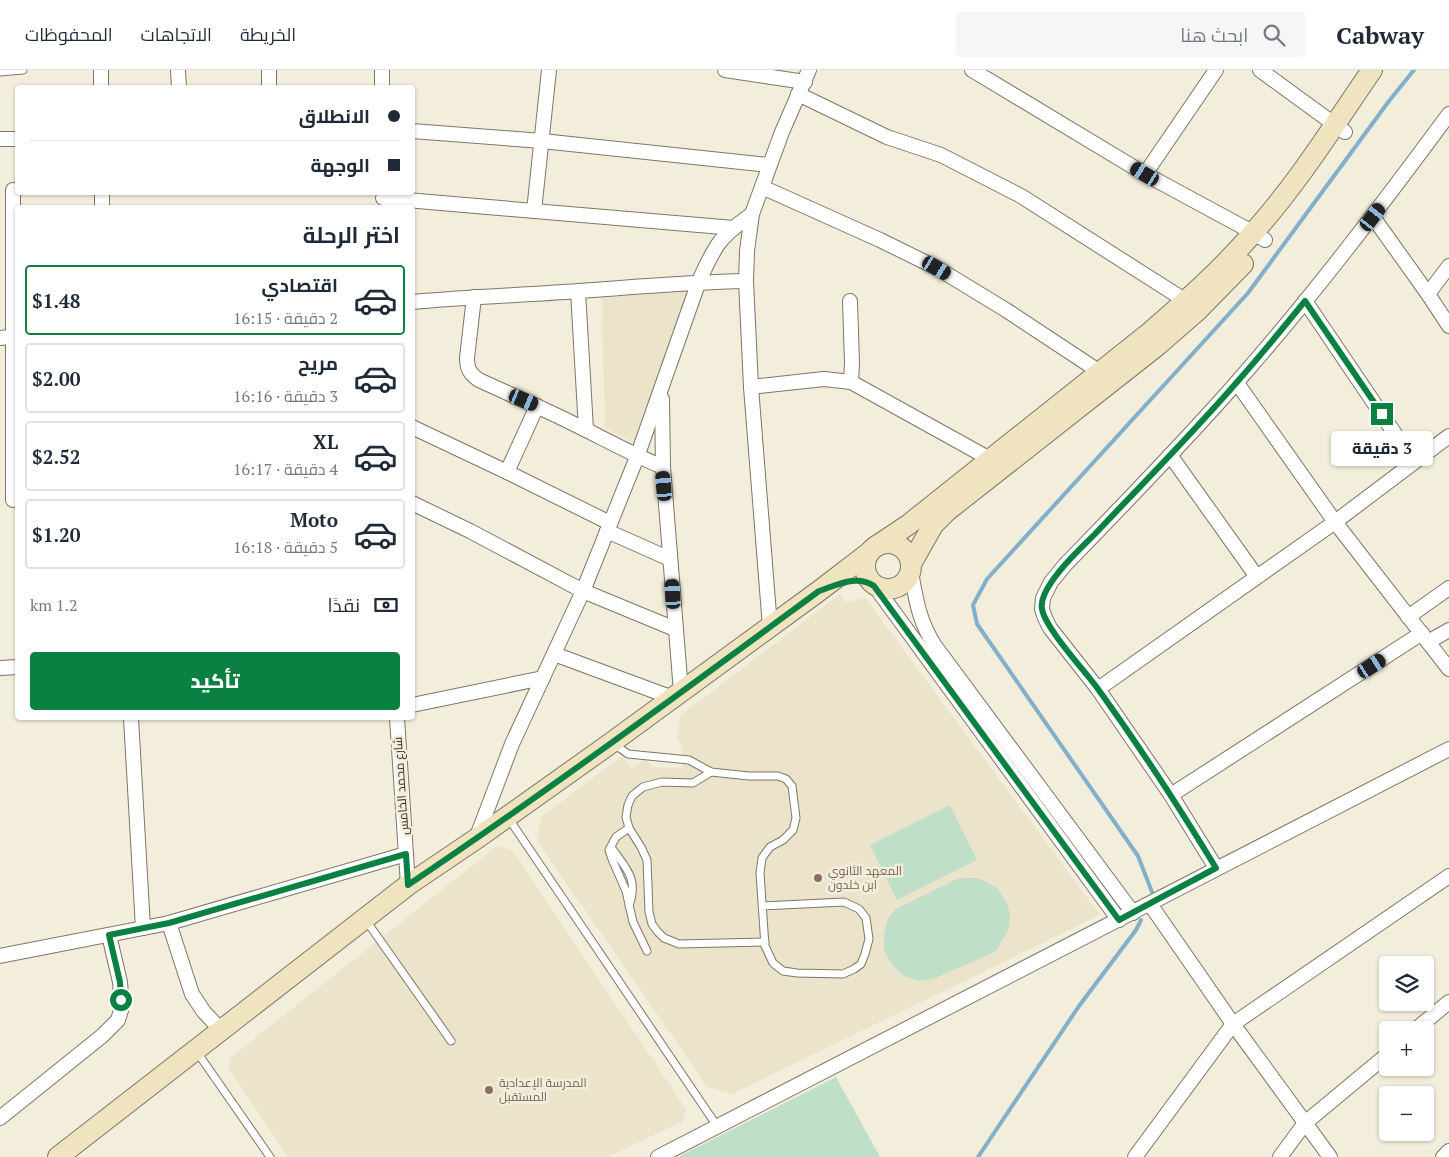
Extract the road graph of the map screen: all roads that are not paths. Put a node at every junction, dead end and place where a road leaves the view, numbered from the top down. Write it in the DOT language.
graph roads {
  1 [pos="23,70"];
  2 [pos="101,70"];
  3 [pos="178,70"];
  4 [pos="269,70"];
  5 [pos="382,70"];
  6 [pos="549,70"];
  7 [pos="725,70"];
  8 [pos="972,70"];
  9 [pos="1216,70"];
  10 [pos="1260,70"];
  11 [pos="1372,70"];
  12 [pos="1388,70"];
  13 [pos="0,72"];
  14 [pos="804,82"];
  15 [pos="101,85"];
  16 [pos="179,85"];
  17 [pos="269,85"];
  18 [pos="382,85"];
  19 [pos="1449,114"];
  20 [pos="1340,129"];
  21 [pos="415,131"];
  22 [pos="0,139"];
  23 [pos="15,139"];
  24 [pos="542,141"];
  25 [pos="769,165"];
  26 [pos="1145,174"];
  27 [pos="762,187"];
  28 [pos="13,190"];
  29 [pos="383,199"];
  30 [pos="534,211"];
  31 [pos="752,214"];
  32 [pos="1373,217"];
  33 [pos="734,228"];
  34 [pos="1259,237"];
  35 [pos="1449,266"];
  36 [pos="699,281"];
  37 [pos="746,281"];
  38 [pos="578,291"];
  39 [pos="1428,294"];
  40 [pos="474,297"];
  41 [pos="850,301"];
  42 [pos="1305,301"];
  43 [pos="415,302"];
  44 [pos="1192,306"];
  45 [pos="1447,319"];
  46 [pos="10,337"];
  47 [pos="1106,376"];
  48 [pos="851,382"];
  49 [pos="1237,383"];
  50 [pos="752,388"];
  51 [pos="662,390"];
  52 [pos="537,406"];
  53 [pos="415,428"];
  54 [pos="586,430"];
  55 [pos="1449,436"];
  56 [pos="1170,455"];
  57 [pos="637,457"];
  58 [pos="990,459"];
  59 [pos="1414,462"];
  60 [pos="663,467"];
  61 [pos="507,472"];
  62 [pos="10,500"];
  63 [pos="415,504"];
  64 [pos="1335,522"];
  65 [pos="609,527"];
  66 [pos="872,549"];
  67 [pos="670,559"];
  68 [pos="911,568"];
  69 [pos="1257,577"];
  70 [pos="873,584"];
  71 [pos="1449,588"];
  72 [pos="583,591"];
  73 [pos="819,591"];
  74 [pos="1408,617"];
  75 [pos="770,627"];
  76 [pos="675,629"];
  77 [pos="1449,630"];
  78 [pos="1425,638"];
  79 [pos="554,654"];
  80 [pos="0,668"];
  81 [pos="15,668"];
  82 [pos="1449,669"];
  83 [pos="543,678"];
  84 [pos="1098,689"];
  85 [pos="677,695"];
  86 [pos="415,705"];
  87 [pos="131,720"];
  88 [pos="397,720"];
  89 [pos="612,743"];
  90 [pos="1449,749"];
  91 [pos="711,772"];
  92 [pos="1171,795"];
  93 [pos="508,816"];
  94 [pos="629,828"];
  95 [pos="476,839"];
  96 [pos="611,847"];
  97 [pos="406,854"];
  98 [pos="1216,868"];
  99 [pos="1449,876"];
  100 [pos="408,885"];
  101 [pos="1150,904"];
  102 [pos="629,906"];
  103 [pos="762,906"];
  104 [pos="1133,913"];
  105 [pos="365,919"];
  106 [pos="1119,920"];
  107 [pos="169,923"];
  108 [pos="142,928"];
  109 [pos="109,935"];
  110 [pos="765,942"];
  111 [pos="647,951"];
  112 [pos="0,956"];
  113 [pos="1449,1002"];
  114 [pos="1426,1021"];
  115 [pos="1233,1024"];
  116 [pos="221,1030"];
  117 [pos="451,1041"];
  118 [pos="196,1050"];
  119 [pos="1379,1061"];
  120 [pos="0,1118"];
  121 [pos="1305,1123"];
  122 [pos="717,1126"];
  123 [pos="1449,1151"];
  124 [pos="58,1157"];
  125 [pos="270,1157"];
  126 [pos="658,1157"];
  127 [pos="1135,1157"];
  128 [pos="1280,1157"];
  129 [pos="1330,1157"];
  130 [pos="1444,1157"];
  1 -- 13 [label="lane"];
  2 -- 15 [label="street"];
  3 -- 16 [label="street"];
  4 -- 17 [label="street"];
  5 -- 18 [label="street"];
  6 -- 24 [label="street"];
  7 -- 14 [label="street"];
  8 -- 26 [label="street"];
  9 -- 26 [label="street"];
  10 -- 20 [label="street"];
  11 -- 20 [label="street"];
  12 -- 20 [label="street"];
  14 -- 25 [label="street"];
  14 -- 44 [label="street"];
  19 -- 32 [label="street"];
  20 -- 34 [label="street"];
  21 -- 24 [label="street"];
  22 -- 23 [label="street"];
  24 -- 25 [label="street"];
  24 -- 30 [label="street"];
  25 -- 27 [label="street"];
  26 -- 34 [label="street"];
  27 -- 31 [label="street"];
  27 -- 47 [label="street"];
  28 -- 46 [label="street"];
  29 -- 30 [label="street"];
  30 -- 33 [label="street"];
  31 -- 33 [label="street"];
  31 -- 37 [label="street"];
  32 -- 39 [label="street"];
  32 -- 42 [label="street"];
  33 -- 36 [label="street"];
  34 -- 44 [label="street"];
  35 -- 39 [label="street"];
  36 -- 37 [label="street"];
  36 -- 38 [label="street"];
  36 -- 51 [label="street"];
  37 -- 50 [label="street"];
  38 -- 40 [label="street"];
  38 -- 54 [label="street"];
  39 -- 45 [label="street"];
  40 -- 43 [label="street"];
  40 -- 52 [label="street"];
  41 -- 48 [label="street"];
  42 -- 49 [label="street"];
  42 -- 59 [label="street"];
  44 -- 47 [label="street"];
  46 -- 62 [label="street"];
  47 -- 58 [label="street"];
  47 -- 68 [label="street"];
  48 -- 50 [label="street"];
  48 -- 58 [label="street"];
  49 -- 56 [label="street"];
  49 -- 64 [label="street"];
  50 -- 75 [label="street"];
  51 -- 57 [label="street"];
  51 -- 60 [label="street"];
  52 -- 54 [label="street"];
  52 -- 61 [label="street"];
  53 -- 61 [label="street"];
  54 -- 57 [label="street"];
  55 -- 59 [label="street"];
  56 -- 69 [label="street"];
  56 -- 84 [label="street"];
  57 -- 60 [label="street"];
  57 -- 65 [label="street"];
  58 -- 66 [label="street"];
  59 -- 64 [label="street"];
  60 -- 67 [label="street"];
  61 -- 65 [label="street"];
  63 -- 72 [label="street"];
  64 -- 69 [label="street"];
  64 -- 74 [label="street"];
  65 -- 67 [label="street"];
  65 -- 72 [label="street"];
  66 -- 68 [label="street"];
  66 -- 70 [label="street"];
  66 -- 73 [label="street"];
  67 -- 76 [label="street"];
  68 -- 70 [label="street"];
  68 -- 104 [label="street"];
  69 -- 84 [label="street"];
  70 -- 73 [label="street"];
  70 -- 106 [label="street"];
  71 -- 74 [label="street"];
  72 -- 76 [label="street"];
  72 -- 79 [label="street"];
  73 -- 75 [label="street"];
  74 -- 78 [label="street"];
  75 -- 85 [label="street"];
  76 -- 85 [label="street"];
  77 -- 78 [label="street"];
  78 -- 82 [label="street"];
  78 -- 92 [label="street"];
  79 -- 83 [label="street"];
  79 -- 85 [label="street"];
  80 -- 81 [label="street"];
  83 -- 86 [label="street"];
  83 -- 95 [label="street"];
  84 -- 92 [label="street"];
  85 -- 89 [label="street"];
  87 -- 108 [label="street"];
  88 -- 97 [label="street, شارع محمد الخامس"];
  89 -- 91 [label="lane"];
  89 -- 93 [label="street"];
  90 -- 98 [label="street"];
  91 -- 94 [label="lane"];
  91 -- 103 [label="lane"];
  92 -- 98 [label="street"];
  93 -- 95 [label="street"];
  93 -- 122 [label="lane"];
  94 -- 96 [label="lane"];
  94 -- 110 [label="lane"];
  95 -- 100 [label="street"];
  96 -- 102 [label="lane"];
  96 -- 102 [label="lane"];
  97 -- 100 [label="street, شارع محمد الخامس"];
  97 -- 107 [label="street"];
  98 -- 101 [label="street"];
  99 -- 115 [label="street"];
  100 -- 105 [label="street"];
  101 -- 104 [label="street"];
  101 -- 115 [label="street"];
  102 -- 111 [label="lane"];
  103 -- 110 [label="lane"];
  103 -- 110 [label="lane"];
  104 -- 106 [label="street"];
  105 -- 116 [label="street"];
  105 -- 117 [label="lane"];
  106 -- 122 [label="street"];
  107 -- 108 [label="street"];
  107 -- 116 [label="street"];
  108 -- 109 [label="street"];
  109 -- 112 [label="street"];
  109 -- 120 [label="street"];
  113 -- 114 [label="street"];
  115 -- 121 [label="street"];
  115 -- 127 [label="street"];
  116 -- 118 [label="street"];
  118 -- 124 [label="street"];
  118 -- 125 [label="lane"];
  119 -- 121 [label="street"];
  121 -- 128 [label="street"];
  121 -- 129 [label="street"];
  122 -- 126 [label="street"];
  123 -- 130 [label="street"];
}
